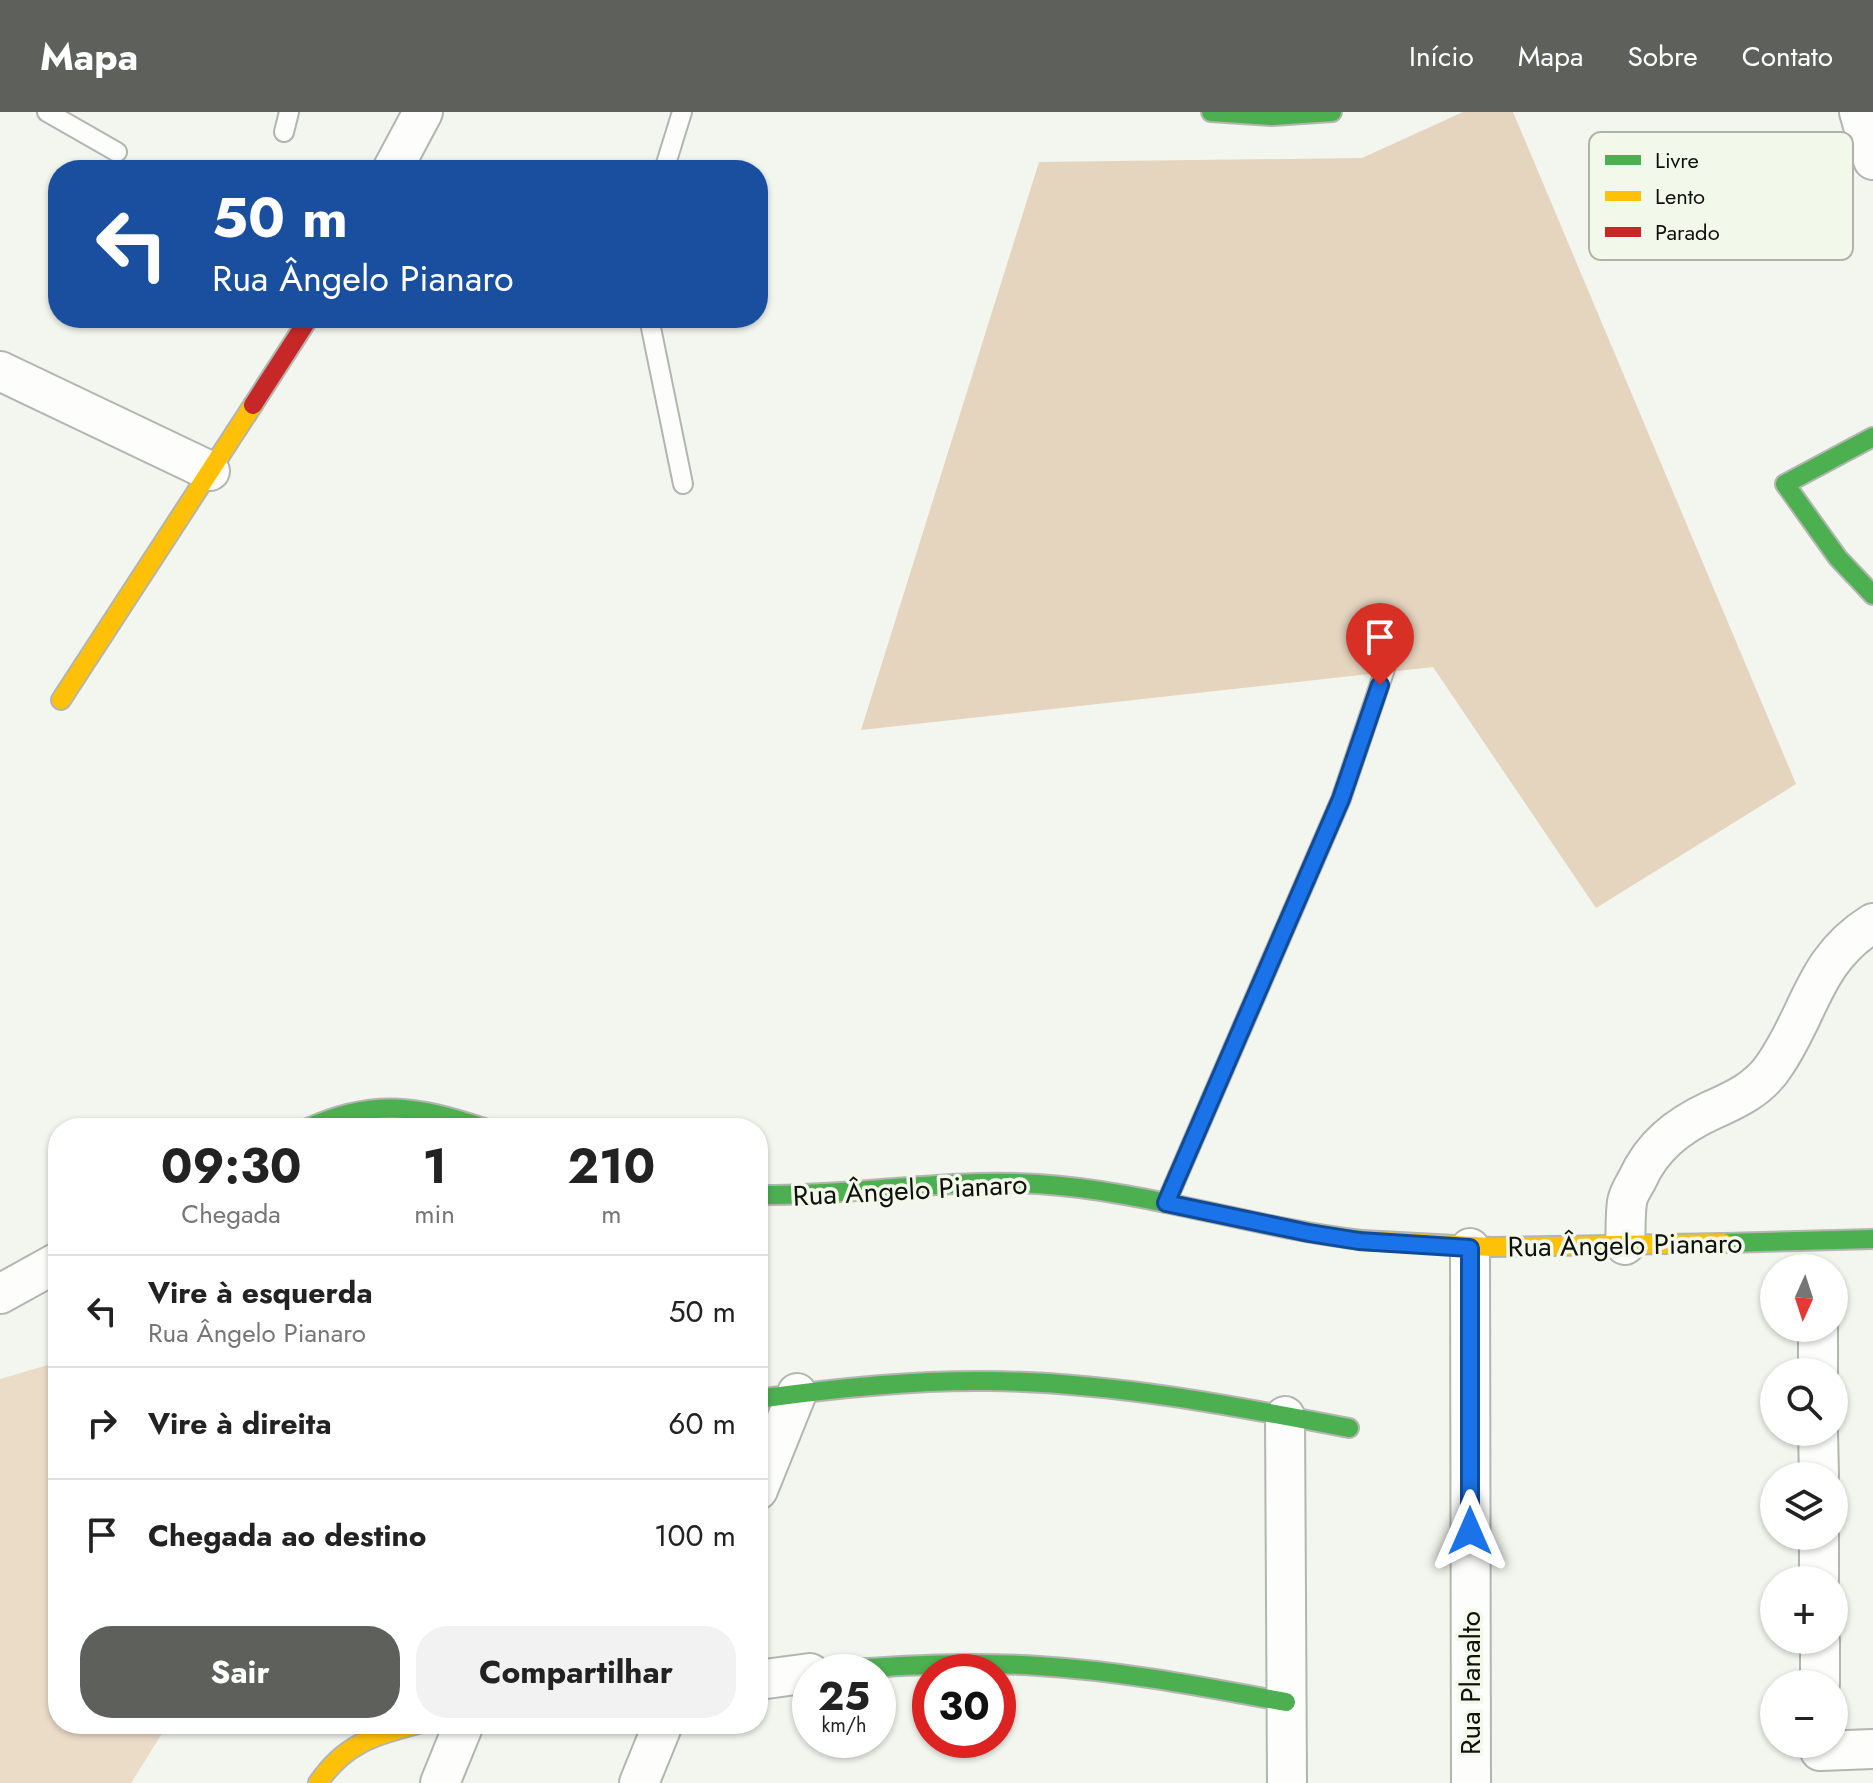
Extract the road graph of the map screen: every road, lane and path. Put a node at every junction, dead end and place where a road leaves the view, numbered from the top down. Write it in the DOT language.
graph roads {
  1 [pos="47,112"];
  2 [pos="289,112"];
  3 [pos="423,112"];
  4 [pos="682,112"];
  5 [pos="1211,112"];
  6 [pos="1332,112"];
  7 [pos="1859,112"];
  8 [pos="284,132"];
  9 [pos="117,152"];
  10 [pos="397,160"];
  11 [pos="667,160"];
  12 [pos="1873,160"];
  13 [pos="303,328"];
  14 [pos="651,328"];
  15 [pos="0,371"];
  16 [pos="1873,437"];
  17 [pos="210,471"];
  18 [pos="683,484"];
  19 [pos="1873,595"];
  20 [pos="1385,669"];
  21 [pos="61,700"];
  22 [pos="1873,923"];
  23 [pos="328,1118"];
  24 [pos="452,1118"];
  25 [pos="768,1195"];
  26 [pos="1166,1203"];
  27 [pos="1873,1239"];
  28 [pos="1625,1245"];
  29 [pos="1470,1248"];
  30 [pos="1817,1254"];
  31 [pos="48,1268"];
  32 [pos="0,1294"];
  33 [pos="797,1393"];
  34 [pos="768,1397"];
  35 [pos="1285,1416"];
  36 [pos="1349,1428"];
  37 [pos="768,1465"];
  38 [pos="896,1664"];
  39 [pos="792,1675"];
  40 [pos="768,1679"];
  41 [pos="1286,1702"];
  42 [pos="383,1734"];
  43 [pos="460,1734"];
  44 [pos="659,1734"];
  45 [pos="1873,1749"];
  46 [pos="1820,1759"];
  47 [pos="318,1783"];
  48 [pos="440,1783"];
  49 [pos="639,1783"];
  50 [pos="1287,1783"];
  51 [pos="1471,1783"];
  1 -- 9 [label="lane"];
  2 -- 8 [label="lane"];
  3 -- 10 [label="street"];
  4 -- 11 [label="lane"];
  5 -- 6 [label="street"];
  7 -- 12 [label="street"];
  13 -- 17 [label="street"];
  14 -- 18 [label="lane"];
  15 -- 17 [label="street"];
  16 -- 19 [label="street"];
  17 -- 21 [label="street"];
  20 -- 26 [label="lane"];
  22 -- 28 [label="street"];
  23 -- 24 [label="street"];
  25 -- 26 [label="street, Rua Ângelo Pianaro"];
  26 -- 29 [label="street, Rua Ângelo Pianaro"];
  27 -- 30 [label="street, Rua Ângelo Pianaro"];
  28 -- 29 [label="street, Rua Ângelo Pianaro"];
  28 -- 30 [label="street, Rua Ângelo Pianaro"];
  29 -- 51 [label="street, Rua Planalto"];
  31 -- 32 [label="street"];
  33 -- 34 [label="street"];
  33 -- 35 [label="street"];
  33 -- 37 [label="street"];
  35 -- 36 [label="street"];
  35 -- 41 [label="street"];
  38 -- 41 [label="street"];
  39 -- 40 [label="street"];
  41 -- 50 [label="street"];
  42 -- 47 [label="street"];
  43 -- 48 [label="street"];
  44 -- 49 [label="street"];
  45 -- 46 [label="street"];
}
